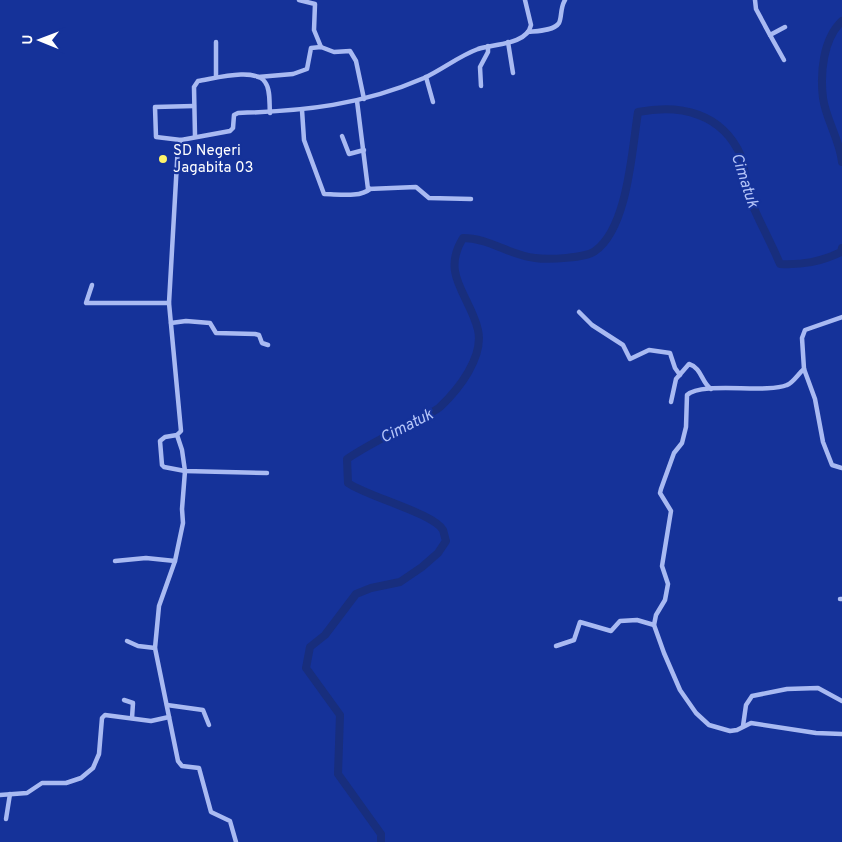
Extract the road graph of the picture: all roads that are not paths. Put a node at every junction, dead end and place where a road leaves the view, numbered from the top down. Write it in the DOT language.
graph roads {
  1 [pos="299,0"];
  2 [pos="525,0"];
  3 [pos="564,0"];
  4 [pos="755,0"];
  5 [pos="784,27"];
  6 [pos="528,32"];
  7 [pos="770,35"];
  8 [pos="216,42"];
  9 [pos="508,42"];
  10 [pos="488,46"];
  11 [pos="321,47"];
  12 [pos="784,60"];
  13 [pos="513,73"];
  14 [pos="216,77"];
  15 [pos="258,77"];
  16 [pos="426,77"];
  17 [pos="481,86"];
  18 [pos="364,99"];
  19 [pos="357,101"];
  20 [pos="433,102"];
  21 [pos="194,106"];
  22 [pos="302,110"];
  23 [pos="270,113"];
  24 [pos="195,136"];
  25 [pos="342,136"];
  26 [pos="181,140"];
  27 [pos="364,150"];
  28 [pos="370,189"];
  29 [pos="471,199"];
  30 [pos="92,285"];
  31 [pos="169,303"];
  32 [pos="579,312"];
  33 [pos="842,317"];
  34 [pos="170,323"];
  35 [pos="268,344"];
  36 [pos="804,369"];
  37 [pos="680,374"];
  38 [pos="712,389"];
  39 [pos="671,402"];
  40 [pos="177,435"];
  41 [pos="842,468"];
  42 [pos="184,471"];
  43 [pos="267,473"];
  44 [pos="115,561"];
  45 [pos="175,561"];
  46 [pos="654,625"];
  47 [pos="127,641"];
  48 [pos="556,646"];
  49 [pos="155,648"];
  50 [pos="124,700"];
  51 [pos="842,701"];
  52 [pos="167,705"];
  53 [pos="169,717"];
  54 [pos="132,718"];
  55 [pos="209,725"];
  56 [pos="742,728"];
  57 [pos="842,734"];
  58 [pos="10,794"];
  59 [pos="0,795"];
  60 [pos="6,819"];
  61 [pos="236,842"];
  1 -- 11 [label="street"];
  2 -- 6 [label="street"];
  3 -- 6 [label="street"];
  4 -- 7 [label="street"];
  5 -- 7 [label="street"];
  6 -- 9 [label="street"];
  7 -- 12 [label="street"];
  8 -- 14 [label="street"];
  9 -- 10 [label="street"];
  9 -- 13 [label="street"];
  10 -- 16 [label="street"];
  10 -- 17 [label="street"];
  11 -- 15 [label="street"];
  11 -- 18 [label="street"];
  14 -- 15 [label="street"];
  14 -- 21 [label="street"];
  15 -- 23 [label="street"];
  16 -- 18 [label="street"];
  16 -- 20 [label="street"];
  18 -- 19 [label="street"];
  19 -- 22 [label="street"];
  19 -- 27 [label="street"];
  21 -- 24 [label="street"];
  21 -- 26 [label="street"];
  22 -- 23 [label="street"];
  22 -- 28 [label="street"];
  23 -- 24 [label="street"];
  24 -- 26 [label="street"];
  25 -- 27 [label="street"];
  26 -- 31 [label="street"];
  27 -- 28 [label="street"];
  28 -- 29 [label="street"];
  30 -- 31 [label="street"];
  31 -- 34 [label="street"];
  32 -- 37 [label="street"];
  33 -- 36 [label="street"];
  34 -- 35 [label="street"];
  34 -- 40 [label="street"];
  36 -- 38 [label="street"];
  36 -- 41 [label="street"];
  37 -- 38 [label="street"];
  37 -- 39 [label="street"];
  38 -- 46 [label="street"];
  40 -- 42 [label="street"];
  40 -- 42 [label="street"];
  42 -- 43 [label="street"];
  42 -- 45 [label="street"];
  44 -- 45 [label="street"];
  45 -- 49 [label="street"];
  46 -- 48 [label="street"];
  46 -- 56 [label="street"];
  47 -- 49 [label="street"];
  49 -- 52 [label="street"];
  50 -- 54 [label="street"];
  51 -- 56 [label="street"];
  52 -- 53 [label="street"];
  52 -- 55 [label="street"];
  53 -- 54 [label="street"];
  53 -- 61 [label="street"];
  54 -- 58 [label="street"];
  56 -- 57 [label="street"];
  58 -- 59 [label="street"];
  58 -- 60 [label="street"];
}
